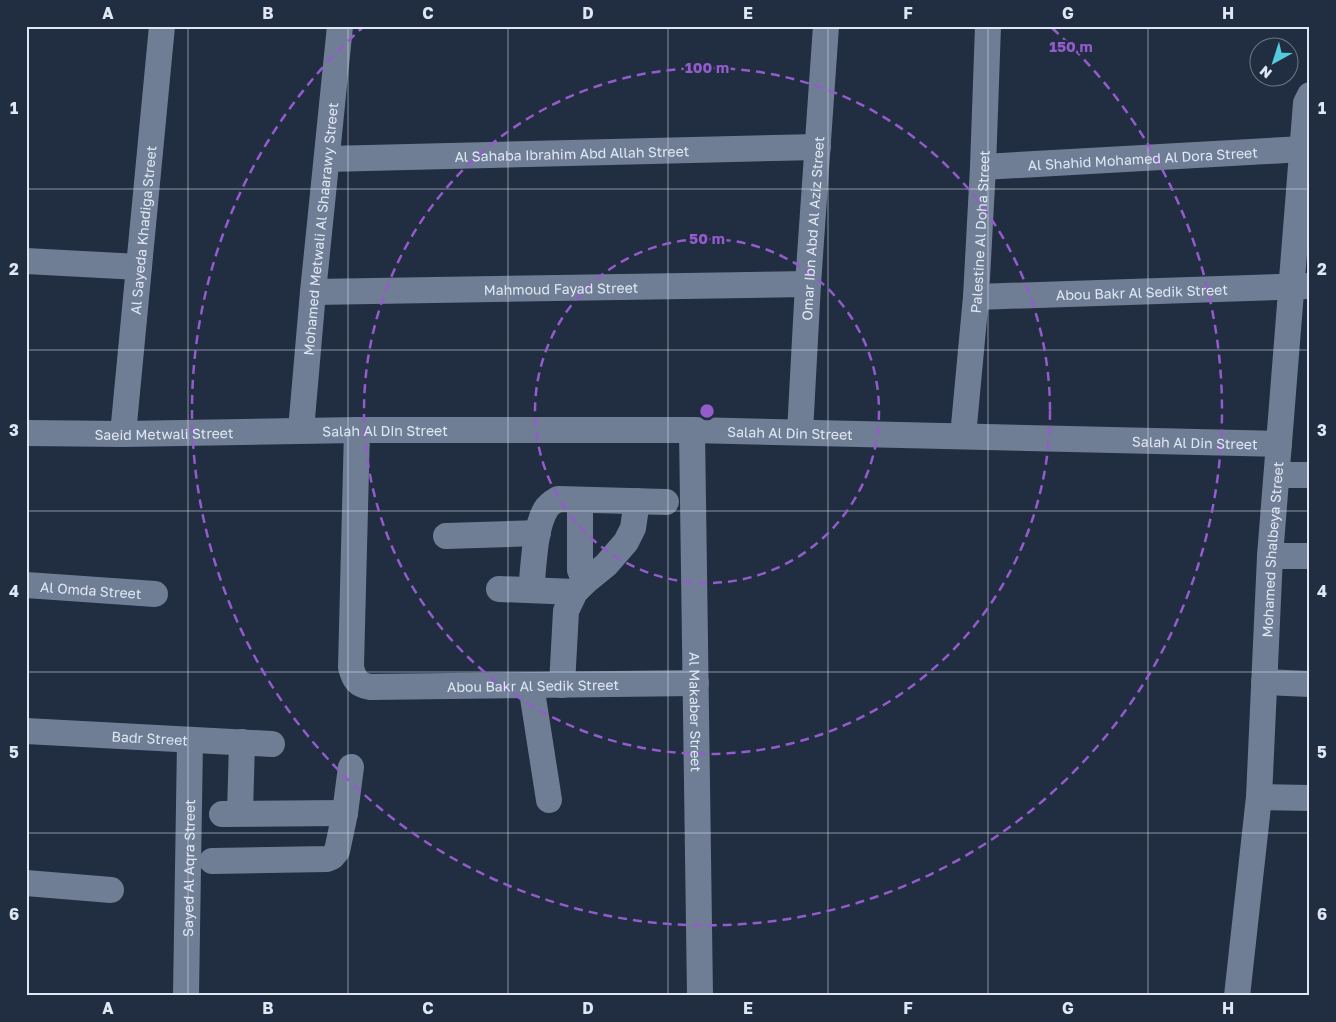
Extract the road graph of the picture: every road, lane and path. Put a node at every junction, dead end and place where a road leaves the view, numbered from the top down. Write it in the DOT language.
graph roads {
  1 [pos="162,26"];
  2 [pos="340,26"];
  3 [pos="826,26"];
  4 [pos="988,26"];
  5 [pos="1308,99"];
  6 [pos="818,147"];
  7 [pos="1303,149"];
  8 [pos="327,158"];
  9 [pos="983,167"];
  10 [pos="26,261"];
  11 [pos="139,267"];
  12 [pos="808,284"];
  13 [pos="1301,286"];
  14 [pos="313,292"];
  15 [pos="976,297"];
  16 [pos="301,430"];
  17 [pos="356,430"];
  18 [pos="692,430"];
  19 [pos="800,432"];
  20 [pos="26,433"];
  21 [pos="123,434"];
  22 [pos="963,436"];
  23 [pos="1279,444"];
  24 [pos="1310,474"];
  25 [pos="1276,475"];
  26 [pos="580,500"];
  27 [pos="636,501"];
  28 [pos="666,502"];
  29 [pos="538,533"];
  30 [pos="446,536"];
  31 [pos="1270,556"];
  32 [pos="1310,556"];
  33 [pos="26,585"];
  34 [pos="580,587"];
  35 [pos="499,589"];
  36 [pos="531,590"];
  37 [pos="155,594"];
  38 [pos="696,682"];
  39 [pos="1264,682"];
  40 [pos="562,684"];
  41 [pos="1310,684"];
  42 [pos="530,685"];
  43 [pos="26,731"];
  44 [pos="190,741"];
  45 [pos="242,742"];
  46 [pos="272,744"];
  47 [pos="350,768"];
  48 [pos="1258,797"];
  49 [pos="1310,798"];
  50 [pos="549,800"];
  51 [pos="345,813"];
  52 [pos="212,861"];
  53 [pos="26,883"];
  54 [pos="111,890"];
  55 [pos="186,996"];
  56 [pos="700,996"];
  57 [pos="1237,996"];
  1 -- 11 [label="street, Al Sayeda Khadiga Street"];
  2 -- 8 [label="street, Mohamed Metwali Al Shaarawy Street"];
  3 -- 6 [label="street, Omar Ibn Abd Al Aziz Street"];
  4 -- 9 [label="street, Palestine Al Doha Street"];
  5 -- 7 [label="street, Mohamed Shalbeya Street"];
  6 -- 8 [label="street, Al Sahaba Ibrahim Abd Allah Street"];
  6 -- 12 [label="street, Omar Ibn Abd Al Aziz Street"];
  7 -- 9 [label="street, Al Shahid Mohamed Al Dora Street"];
  7 -- 13 [label="street, Mohamed Shalbeya Street"];
  8 -- 14 [label="street, Mohamed Metwali Al Shaarawy Street"];
  9 -- 15 [label="street, Palestine Al Doha Street"];
  10 -- 11 [label="street"];
  11 -- 21 [label="street, Al Sayeda Khadiga Street"];
  12 -- 14 [label="street, Mahmoud Fayad Street"];
  12 -- 19 [label="street, Omar Ibn Abd Al Aziz Street"];
  13 -- 15 [label="street, Abou Bakr Al Sedik Street"];
  13 -- 23 [label="street, Mohamed Shalbeya Street"];
  14 -- 16 [label="street, Mohamed Metwali Al Shaarawy Street"];
  15 -- 22 [label="street, Palestine Al Doha Street"];
  16 -- 17 [label="street, Salah Al Din Street"];
  16 -- 21 [label="street, Saeid Metwali Street"];
  17 -- 18 [label="street, Salah Al Din Street"];
  17 -- 42 [label="street, Abou Bakr Al Sedik Street"];
  18 -- 19 [label="street, Salah Al Din Street"];
  18 -- 38 [label="street, Al Makaber Street"];
  19 -- 22 [label="street, Salah Al Din Street"];
  20 -- 21 [label="street, Saeid Metwali Street"];
  22 -- 23 [label="street, Salah Al Din Street"];
  23 -- 25 [label="street, Mohamed Shalbeya Street"];
  24 -- 25 [label="street"];
  25 -- 31 [label="street, Mohamed Shalbeya Street"];
  26 -- 27 [label="street"];
  26 -- 29 [label="street"];
  26 -- 34 [label="street"];
  27 -- 28 [label="street"];
  27 -- 34 [label="street"];
  29 -- 30 [label="street"];
  29 -- 36 [label="street"];
  31 -- 32 [label="street"];
  31 -- 39 [label="street, Mohamed Shalbeya Street"];
  33 -- 37 [label="street, Al Omda Street"];
  34 -- 36 [label="street"];
  34 -- 40 [label="street"];
  35 -- 36 [label="street"];
  38 -- 40 [label="street, Abou Bakr Al Sedik Street"];
  38 -- 56 [label="street, Al Makaber Street"];
  39 -- 41 [label="street"];
  39 -- 48 [label="street, Mohamed Shalbeya Street"];
  40 -- 42 [label="street, Abou Bakr Al Sedik Street"];
  42 -- 50 [label="street"];
  43 -- 44 [label="street, Badr Street"];
  44 -- 45 [label="street, Badr Street"];
  44 -- 55 [label="street, Sayed Al Aqra Street"];
  45 -- 46 [label="street, Badr Street"];
  45 -- 51 [label="street"];
  47 -- 51 [label="street"];
  48 -- 49 [label="street"];
  48 -- 57 [label="street, Mohamed Shalbeya Street"];
  51 -- 52 [label="street"];
  53 -- 54 [label="street"];
}
